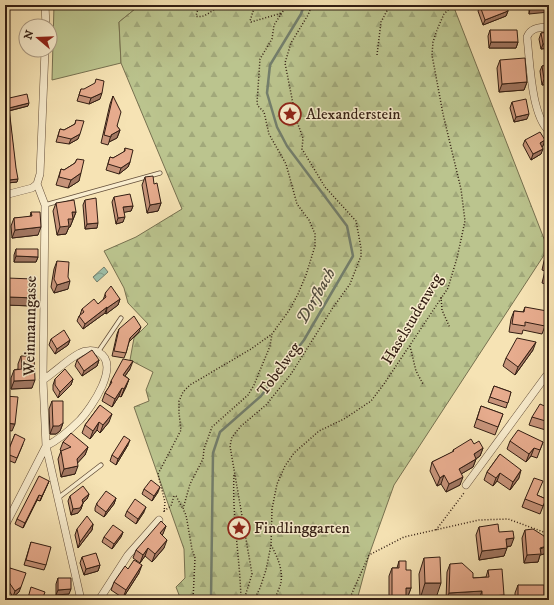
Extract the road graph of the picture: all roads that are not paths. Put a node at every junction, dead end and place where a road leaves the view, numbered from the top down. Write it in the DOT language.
graph roads {
  1 [pos="45,5"];
  2 [pos="46,18"];
  3 [pos="549,27"];
  4 [pos="45,58"];
  5 [pos="549,131"];
  6 [pos="160,173"];
  7 [pos="37,184"];
  8 [pos="5,195"];
  9 [pos="45,205"];
  10 [pos="121,318"];
  11 [pos="98,352"];
  12 [pos="549,376"];
  13 [pos="44,380"];
  14 [pos="46,446"];
  15 [pos="101,465"];
  16 [pos="466,485"];
  17 [pos="58,498"];
  18 [pos="159,520"];
  19 [pos="5,526"];
  20 [pos="81,600"];
  21 [pos="98,600"];
  1 -- 2 [label="street"];
  3 -- 5 [label="street"];
  4 -- 7 [label="street"];
  6 -- 9 [label="lane"];
  7 -- 8 [label="street"];
  7 -- 9 [label="street, Weinmanngasse"];
  9 -- 13 [label="street, Weinmanngasse"];
  10 -- 11 [label="lane"];
  11 -- 13 [label="street"];
  11 -- 14 [label="street"];
  12 -- 16 [label="street"];
  13 -- 14 [label="street, Weinmanngasse"];
  14 -- 17 [label="street, Weinmanngasse"];
  14 -- 19 [label="street"];
  15 -- 17 [label="lane"];
  17 -- 20 [label="street, Weinmanngasse"];
  18 -- 21 [label="street"];
}
